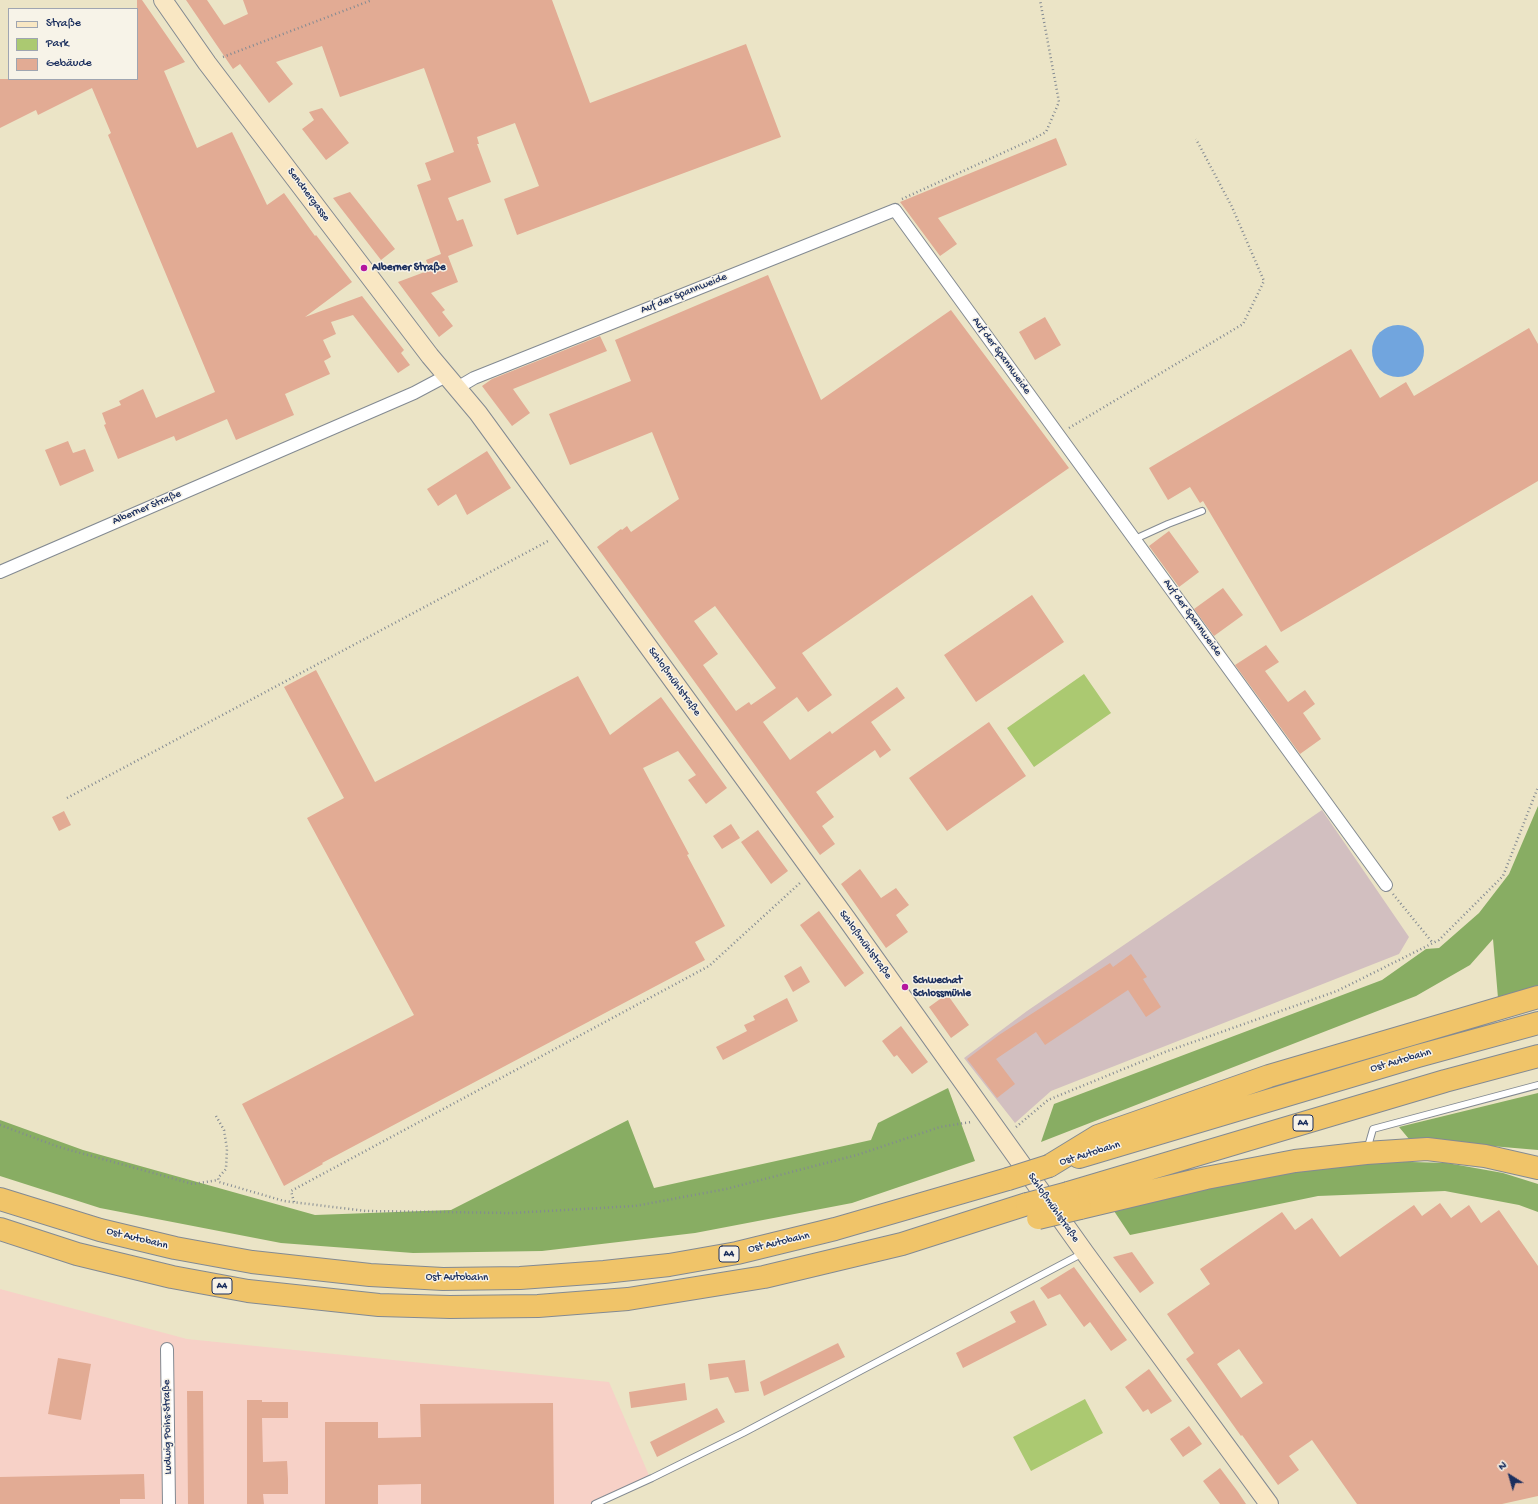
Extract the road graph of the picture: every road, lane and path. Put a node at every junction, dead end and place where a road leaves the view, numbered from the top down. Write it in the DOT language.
graph roads {
  1 [pos="163,0"];
  2 [pos="372,0"];
  3 [pos="1040,0"];
  4 [pos="207,63"];
  5 [pos="1196,139"];
  6 [pos="895,210"];
  7 [pos="451,382"];
  8 [pos="1058,434"];
  9 [pos="1202,511"];
  10 [pos="565,533"];
  11 [pos="1135,539"];
  12 [pos="0,572"];
  13 [pos="1538,787"];
  14 [pos="67,798"];
  15 [pos="812,872"];
  16 [pos="1386,885"];
  17 [pos="1432,942"];
  18 [pos="1538,997"];
  19 [pos="1538,1023"];
  20 [pos="1538,1056"];
  21 [pos="1538,1085"];
  22 [pos="216,1116"];
  23 [pos="989,1117"];
  24 [pos="0,1125"];
  25 [pos="1004,1139"];
  26 [pos="1366,1153"];
  27 [pos="1049,1166"];
  28 [pos="1538,1168"];
  29 [pos="218,1180"];
  30 [pos="0,1199"];
  31 [pos="1074,1200"];
  32 [pos="294,1202"];
  33 [pos="0,1229"];
  34 [pos="1085,1253"];
  35 [pos="167,1349"];
  36 [pos="169,1504"];
  37 [pos="595,1504"];
  38 [pos="1269,1504"];
  1 -- 4 [label="street, Sendnergasse"];
  2 -- 4 [label="path"];
  3 -- 6 [label="path"];
  4 -- 7 [label="street, Sendnergasse"];
  5 -- 8 [label="path"];
  6 -- 7 [label="street, Auf der Spannweide"];
  6 -- 8 [label="street, Auf der Spannweide"];
  7 -- 10 [label="street, Schloßmühlstraße"];
  7 -- 12 [label="street, Alberner Straße"];
  8 -- 11 [label="street, Auf der Spannweide"];
  9 -- 11 [label="lane"];
  10 -- 14 [label="path"];
  10 -- 15 [label="street, Schloßmühlstraße"];
  11 -- 16 [label="street, Auf der Spannweide"];
  13 -- 17 [label="path"];
  15 -- 23 [label="street, Schloßmühlstraße"];
  15 -- 32 [label="path"];
  16 -- 17 [label="path"];
  17 -- 25 [label="path"];
  18 -- 27 [label="highway"];
  19 -- 27 [label="highway, Ost Autobahn / A4"];
  20 -- 31 [label="highway, A4"];
  21 -- 26 [label="lane"];
  22 -- 29 [label="path"];
  23 -- 25 [label="street, Schloßmühlstraße"];
  23 -- 32 [label="path"];
  24 -- 29 [label="path"];
  25 -- 34 [label="street, Schloßmühlstraße"];
  26 -- 28 [label="highway"];
  26 -- 31 [label="highway"];
  27 -- 30 [label="highway, Ost Autobahn / A4, bridge"];
  29 -- 32 [label="path"];
  31 -- 33 [label="highway, A4, bridge"];
  34 -- 37 [label="lane"];
  34 -- 38 [label="street, Schloßmühlstraße"];
  35 -- 36 [label="street, Ludwig Poihs-Straße"];
}
